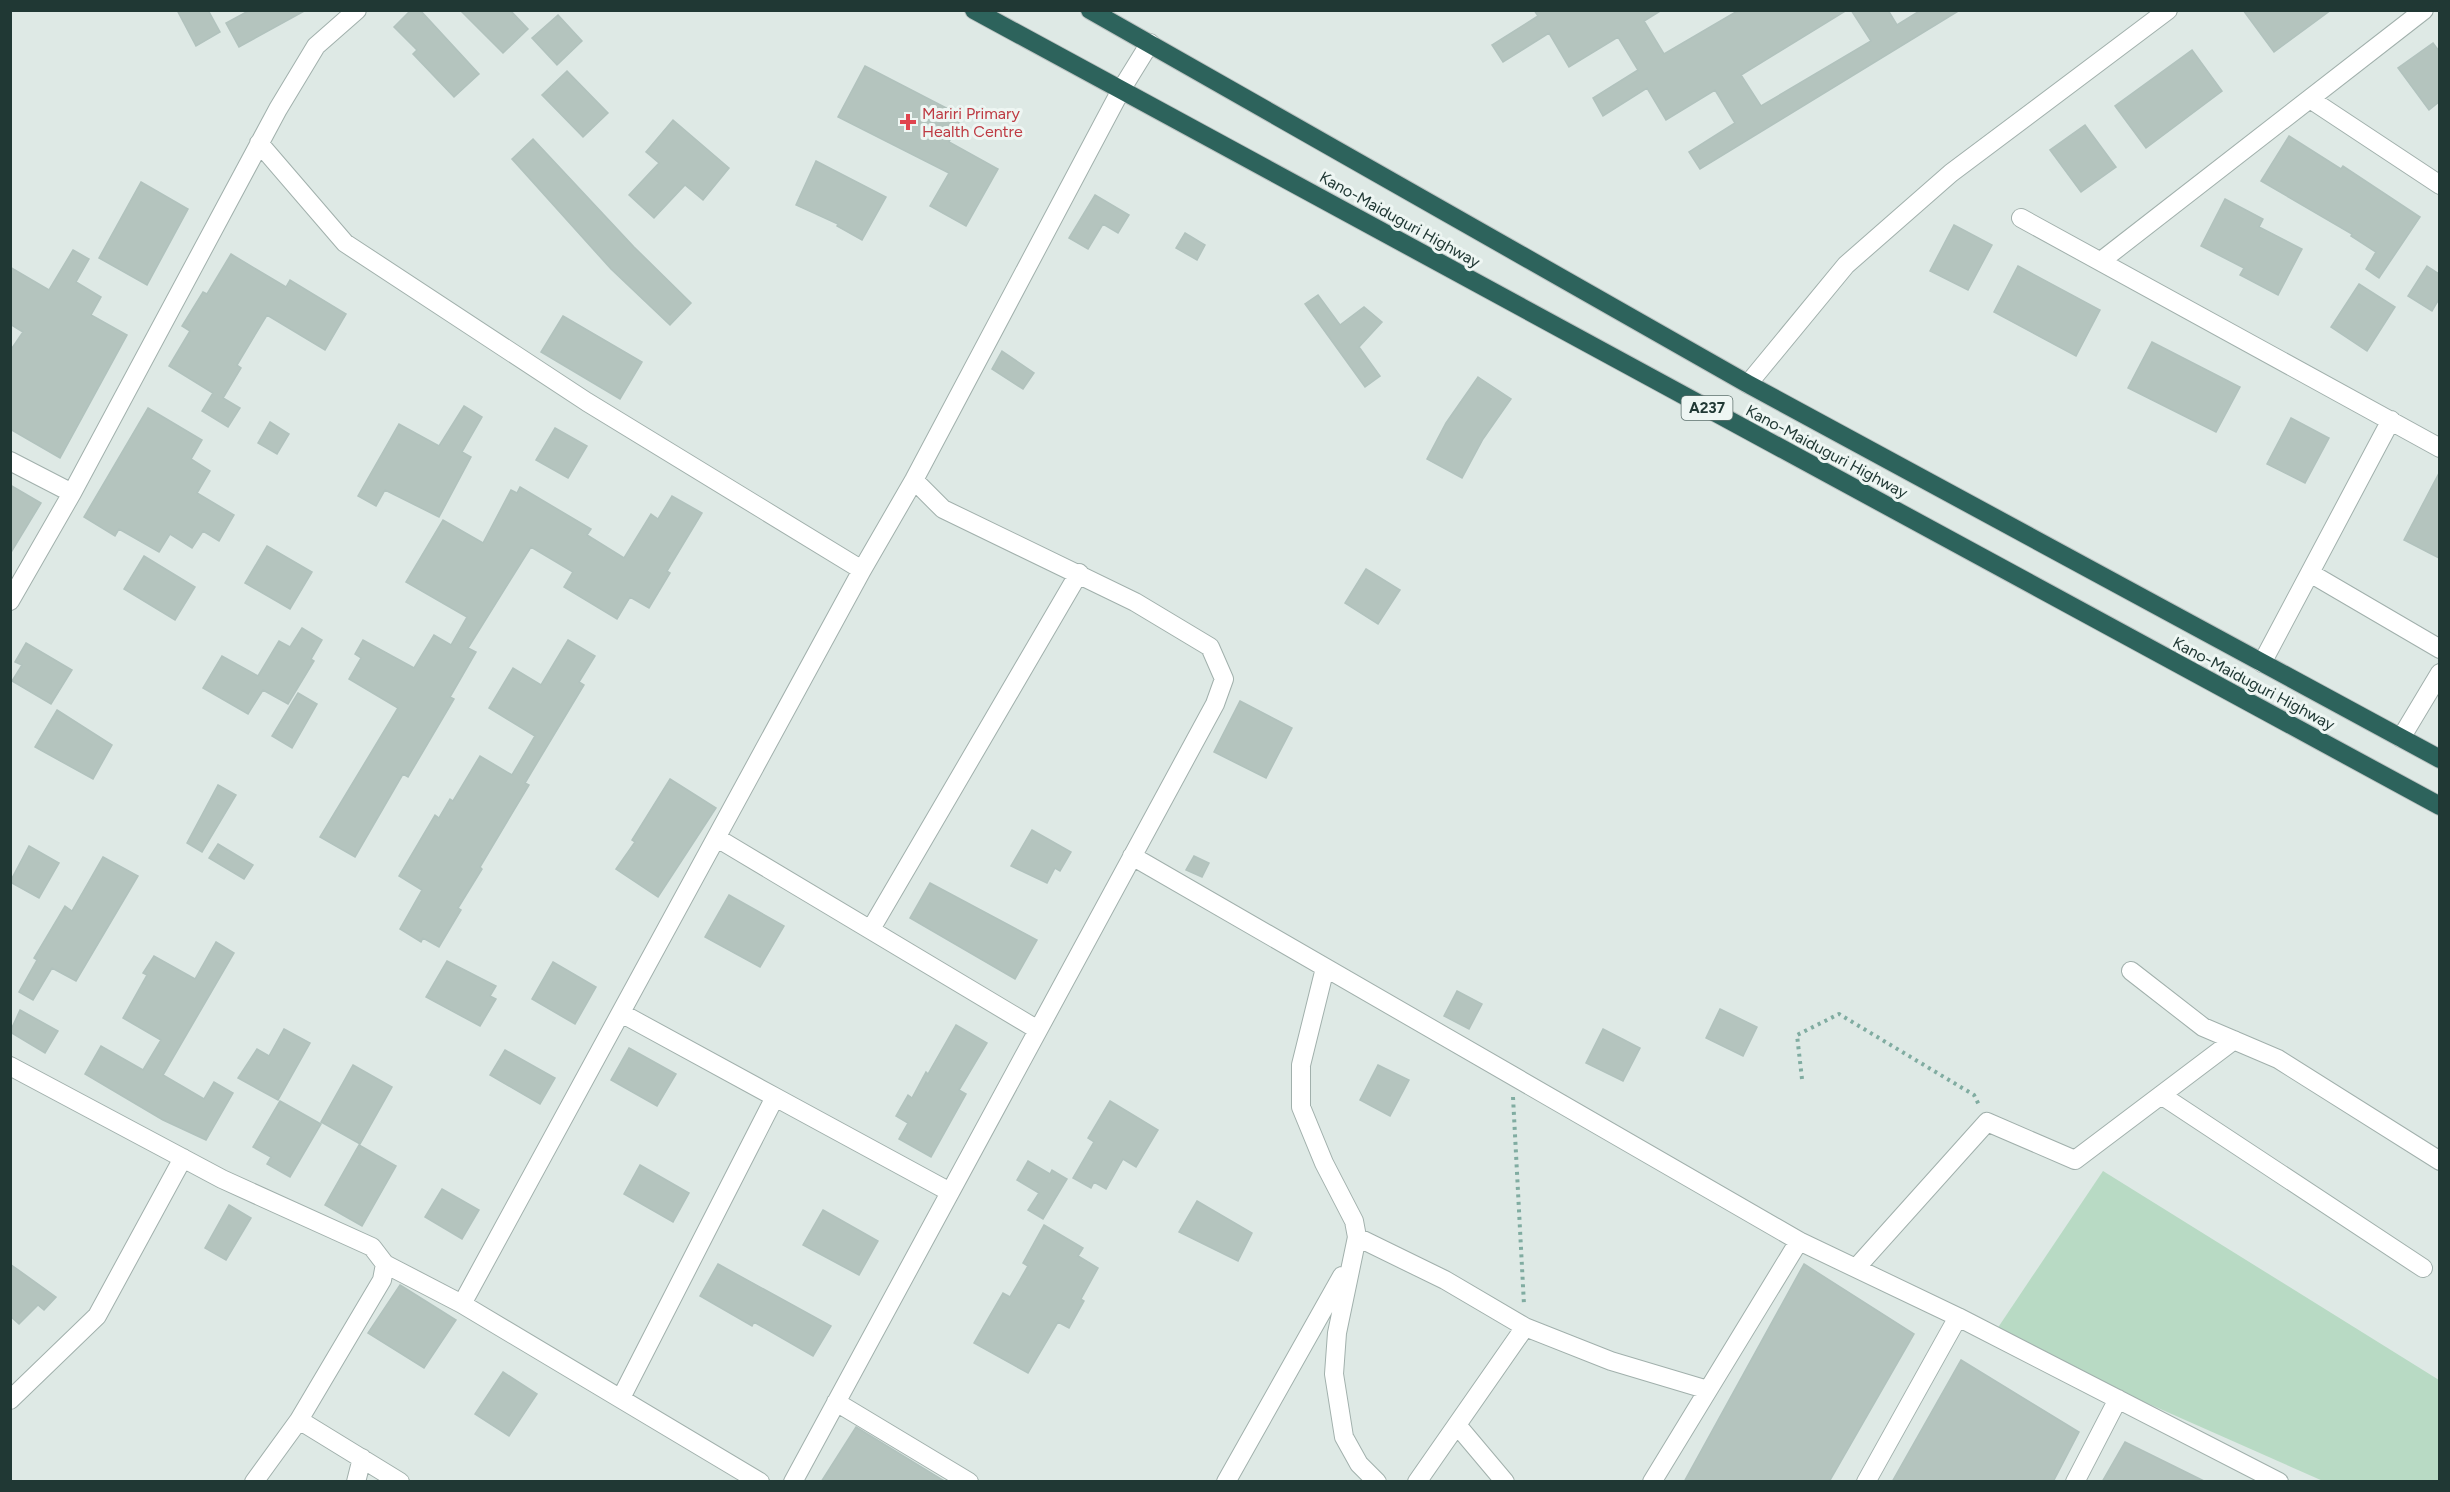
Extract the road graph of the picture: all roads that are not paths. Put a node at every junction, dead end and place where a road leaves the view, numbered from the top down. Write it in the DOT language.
graph roads {
  1 [pos="357,10"];
  2 [pos="974,10"];
  3 [pos="1090,10"];
  4 [pos="2168,10"];
  5 [pos="2424,10"];
  6 [pos="1150,43"];
  7 [pos="1121,90"];
  8 [pos="2310,99"];
  9 [pos="259,143"];
  10 [pos="2439,185"];
  11 [pos="2021,218"];
  12 [pos="2101,261"];
  13 [pos="1748,384"];
  14 [pos="2391,420"];
  15 [pos="2439,448"];
  16 [pos="10,461"];
  17 [pos="914,480"];
  18 [pos="72,493"];
  19 [pos="862,570"];
  20 [pos="1079,573"];
  21 [pos="2310,573"];
  22 [pos="10,601"];
  23 [pos="2439,648"];
  24 [pos="2262,663"];
  25 [pos="2439,673"];
  26 [pos="2401,738"];
  27 [pos="2439,759"];
  28 [pos="2439,806"];
  29 [pos="717,838"];
  30 [pos="1132,856"];
  31 [pos="871,929"];
  32 [pos="1325,968"];
  33 [pos="2131,971"];
  34 [pos="621,1012"];
  35 [pos="1038,1030"];
  36 [pos="2234,1040"];
  37 [pos="10,1066"];
  38 [pos="2161,1095"];
  39 [pos="775,1097"];
  40 [pos="183,1158"];
  41 [pos="2439,1161"];
  42 [pos="950,1192"];
  43 [pos="1357,1237"];
  44 [pos="1799,1241"];
  45 [pos="1351,1262"];
  46 [pos="385,1264"];
  47 [pos="1856,1268"];
  48 [pos="2423,1268"];
  49 [pos="462,1304"];
  50 [pos="1958,1317"];
  51 [pos="1525,1327"];
  52 [pos="1708,1390"];
  53 [pos="621,1398"];
  54 [pos="2118,1399"];
  55 [pos="10,1400"];
  56 [pos="836,1402"];
  57 [pos="299,1420"];
  58 [pos="1456,1425"];
  59 [pos="362,1458"];
  60 [pos="254,1482"];
  61 [pos="356,1482"];
  62 [pos="400,1482"];
  63 [pos="760,1482"];
  64 [pos="793,1482"];
  65 [pos="969,1482"];
  66 [pos="1226,1482"];
  67 [pos="1377,1482"];
  68 [pos="1417,1482"];
  69 [pos="1505,1482"];
  70 [pos="1652,1482"];
  71 [pos="1866,1482"];
  72 [pos="2075,1482"];
  73 [pos="2279,1482"];
  1 -- 9 [label="street"];
  2 -- 7 [label="highway, Kano-Maiduguri Highway / A237"];
  3 -- 6 [label="highway, Kano-Maiduguri Highway / A237"];
  4 -- 13 [label="street"];
  5 -- 8 [label="street"];
  6 -- 7 [label="street"];
  6 -- 13 [label="highway, Kano-Maiduguri Highway / A237"];
  7 -- 17 [label="street"];
  7 -- 28 [label="highway, Kano-Maiduguri Highway / A237"];
  8 -- 10 [label="street"];
  8 -- 12 [label="street"];
  9 -- 18 [label="street"];
  9 -- 19 [label="street"];
  11 -- 12 [label="street"];
  12 -- 14 [label="street"];
  13 -- 24 [label="highway, Kano-Maiduguri Highway / A237"];
  14 -- 15 [label="street"];
  14 -- 21 [label="street"];
  16 -- 18 [label="street"];
  17 -- 19 [label="street"];
  17 -- 20 [label="street"];
  18 -- 22 [label="street"];
  19 -- 29 [label="street"];
  20 -- 30 [label="street"];
  20 -- 31 [label="street"];
  21 -- 23 [label="street"];
  21 -- 24 [label="street"];
  24 -- 26 [label="highway, Kano-Maiduguri Highway / A237"];
  25 -- 26 [label="street"];
  26 -- 27 [label="highway, Kano-Maiduguri Highway / A237"];
  29 -- 31 [label="street"];
  29 -- 34 [label="street"];
  30 -- 32 [label="street"];
  30 -- 35 [label="street"];
  31 -- 35 [label="street"];
  32 -- 43 [label="street"];
  32 -- 44 [label="street"];
  33 -- 36 [label="street"];
  34 -- 39 [label="street"];
  34 -- 49 [label="street"];
  35 -- 42 [label="street"];
  36 -- 38 [label="street"];
  36 -- 41 [label="street"];
  37 -- 40 [label="street"];
  38 -- 47 [label="street"];
  38 -- 48 [label="street"];
  39 -- 42 [label="street"];
  39 -- 53 [label="street"];
  40 -- 46 [label="street"];
  40 -- 55 [label="street"];
  42 -- 56 [label="street"];
  43 -- 45 [label="street"];
  43 -- 51 [label="street"];
  44 -- 47 [label="street"];
  44 -- 52 [label="street"];
  45 -- 66 [label="street"];
  45 -- 67 [label="street"];
  46 -- 49 [label="street"];
  46 -- 57 [label="street"];
  47 -- 50 [label="street"];
  49 -- 53 [label="street"];
  50 -- 54 [label="street"];
  50 -- 71 [label="street"];
  51 -- 52 [label="street"];
  51 -- 58 [label="street"];
  52 -- 70 [label="street"];
  53 -- 63 [label="street"];
  54 -- 72 [label="street"];
  54 -- 73 [label="street"];
  56 -- 64 [label="street"];
  56 -- 65 [label="street"];
  57 -- 59 [label="street"];
  57 -- 60 [label="street"];
  58 -- 68 [label="street"];
  58 -- 69 [label="street"];
  59 -- 61 [label="street"];
  59 -- 62 [label="street"];
}
